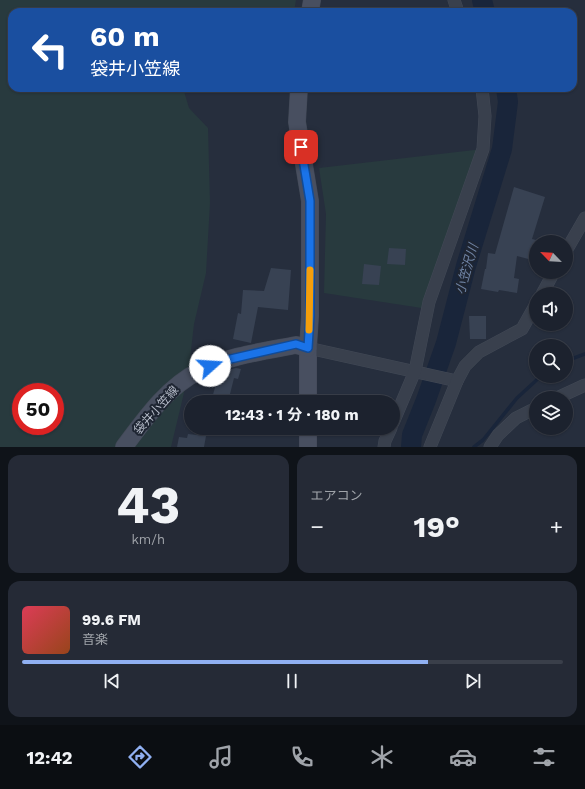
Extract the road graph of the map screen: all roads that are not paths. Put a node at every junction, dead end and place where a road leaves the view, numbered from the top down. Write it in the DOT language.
graph roads {
  1 [pos="299,92"];
  2 [pos="482,92"];
  3 [pos="585,218"];
  4 [pos="573,239"];
  5 [pos="529,316"];
  6 [pos="308,348"];
  7 [pos="415,371"];
  8 [pos="457,381"];
  9 [pos="585,385"];
  10 [pos="572,391"];
  11 [pos="308,395"];
  12 [pos="400,406"];
  13 [pos="529,412"];
  14 [pos="308,435"];
  15 [pos="388,435"];
  16 [pos="124,447"];
  17 [pos="308,447"];
  18 [pos="384,447"];
  19 [pos="430,447"];
  20 [pos="490,447"];
  1 -- 6 [label="main road"];
  2 -- 7 [label="street"];
  3 -- 4 [label="street"];
  5 -- 8 [label="street"];
  6 -- 7 [label="street"];
  6 -- 11 [label="main road"];
  6 -- 16 [label="main road, 袋井小笠線"];
  7 -- 8 [label="street"];
  7 -- 12 [label="street"];
  8 -- 19 [label="street"];
  9 -- 10 [label="street"];
  13 -- 20 [label="street"];
  14 -- 17 [label="main road"];
  15 -- 18 [label="street"];
}
